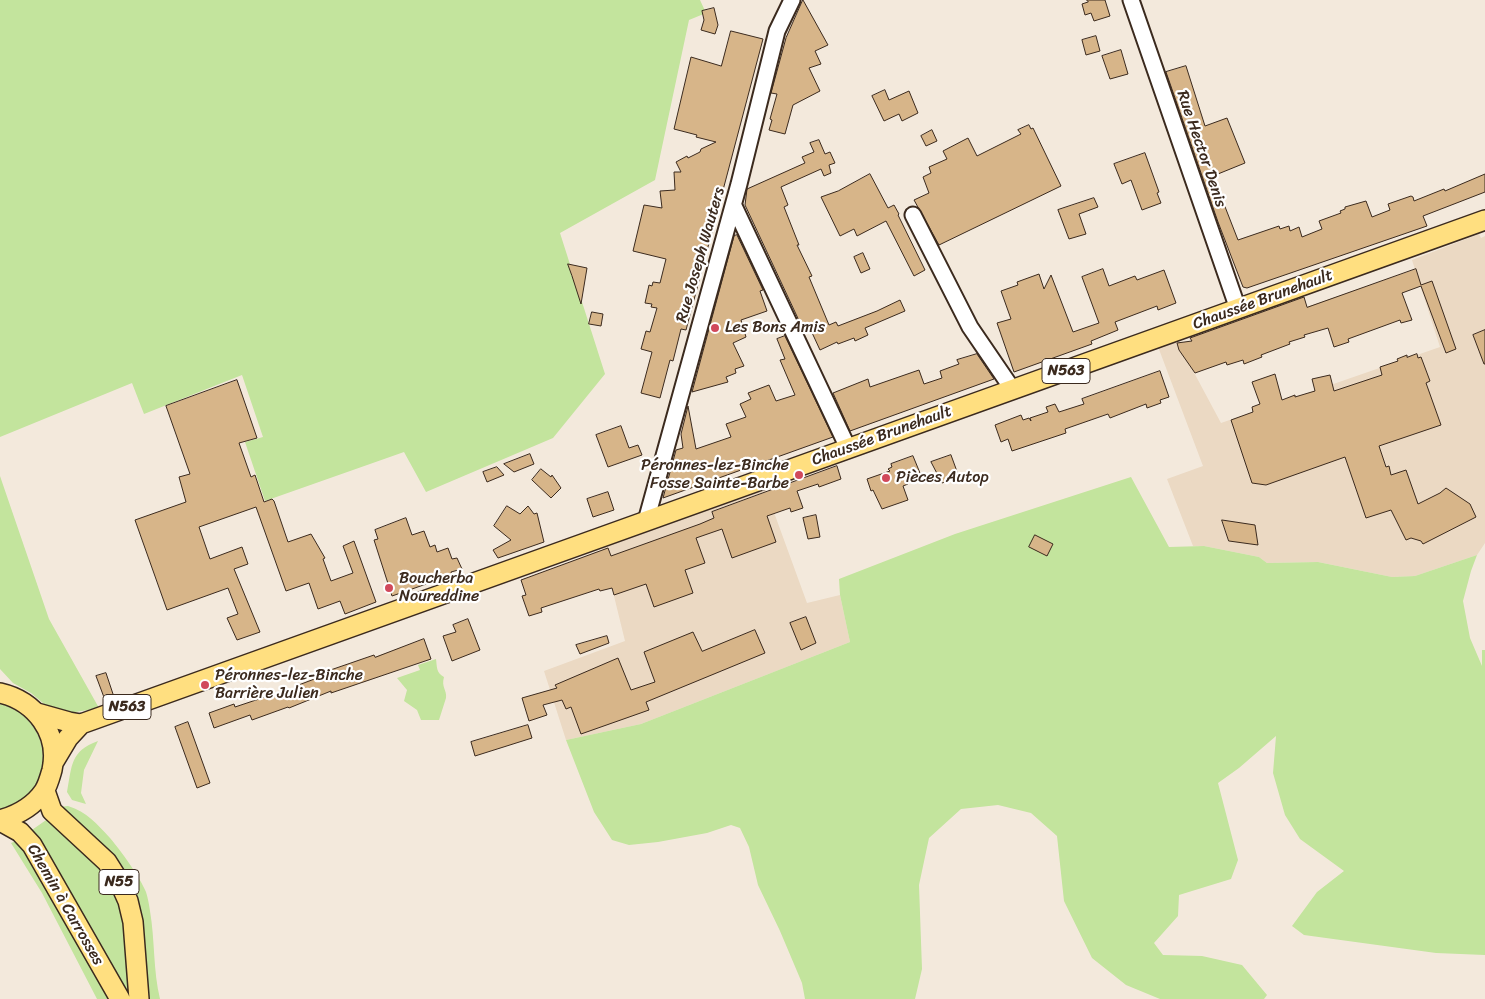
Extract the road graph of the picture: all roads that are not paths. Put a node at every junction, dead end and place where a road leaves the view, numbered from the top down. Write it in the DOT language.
graph roads {
  1 [pos="792,0"];
  2 [pos="1131,0"];
  3 [pos="734,206"];
  4 [pos="913,215"];
  5 [pos="1485,220"];
  6 [pos="1238,309"];
  7 [pos="1013,390"];
  8 [pos="848,448"];
  9 [pos="646,521"];
  10 [pos="0,681"];
  11 [pos="6,695"];
  12 [pos="37,713"];
  13 [pos="81,724"];
  14 [pos="53,763"];
  15 [pos="45,791"];
  16 [pos="0,821"];
  17 [pos="120,999"];
  18 [pos="139,999"];
  1 -- 3 [label="street, Rue Joseph Wauters"];
  2 -- 6 [label="street, Rue Hector Denis"];
  3 -- 8 [label="street"];
  3 -- 9 [label="street, Rue Joseph Wauters"];
  4 -- 7 [label="street"];
  5 -- 6 [label="main road, Chaussée Brunehault / N563"];
  6 -- 7 [label="main road, Chaussée Brunehault / N563"];
  7 -- 8 [label="main road, Chaussée Brunehault / N563"];
  8 -- 9 [label="main road, Chaussée Brunehault / N563"];
  9 -- 13 [label="main road, Chaussée Brunehault / N563"];
  10 -- 11 [label="street"];
  11 -- 12 [label="main road"];
  12 -- 13 [label="main road, N563"];
  12 -- 14 [label="main road"];
  13 -- 14 [label="main road, N563"];
  14 -- 15 [label="main road"];
  15 -- 16 [label="main road"];
  15 -- 18 [label="main road, N55"];
  16 -- 17 [label="main road, Chemin à Carrosses"];
}
